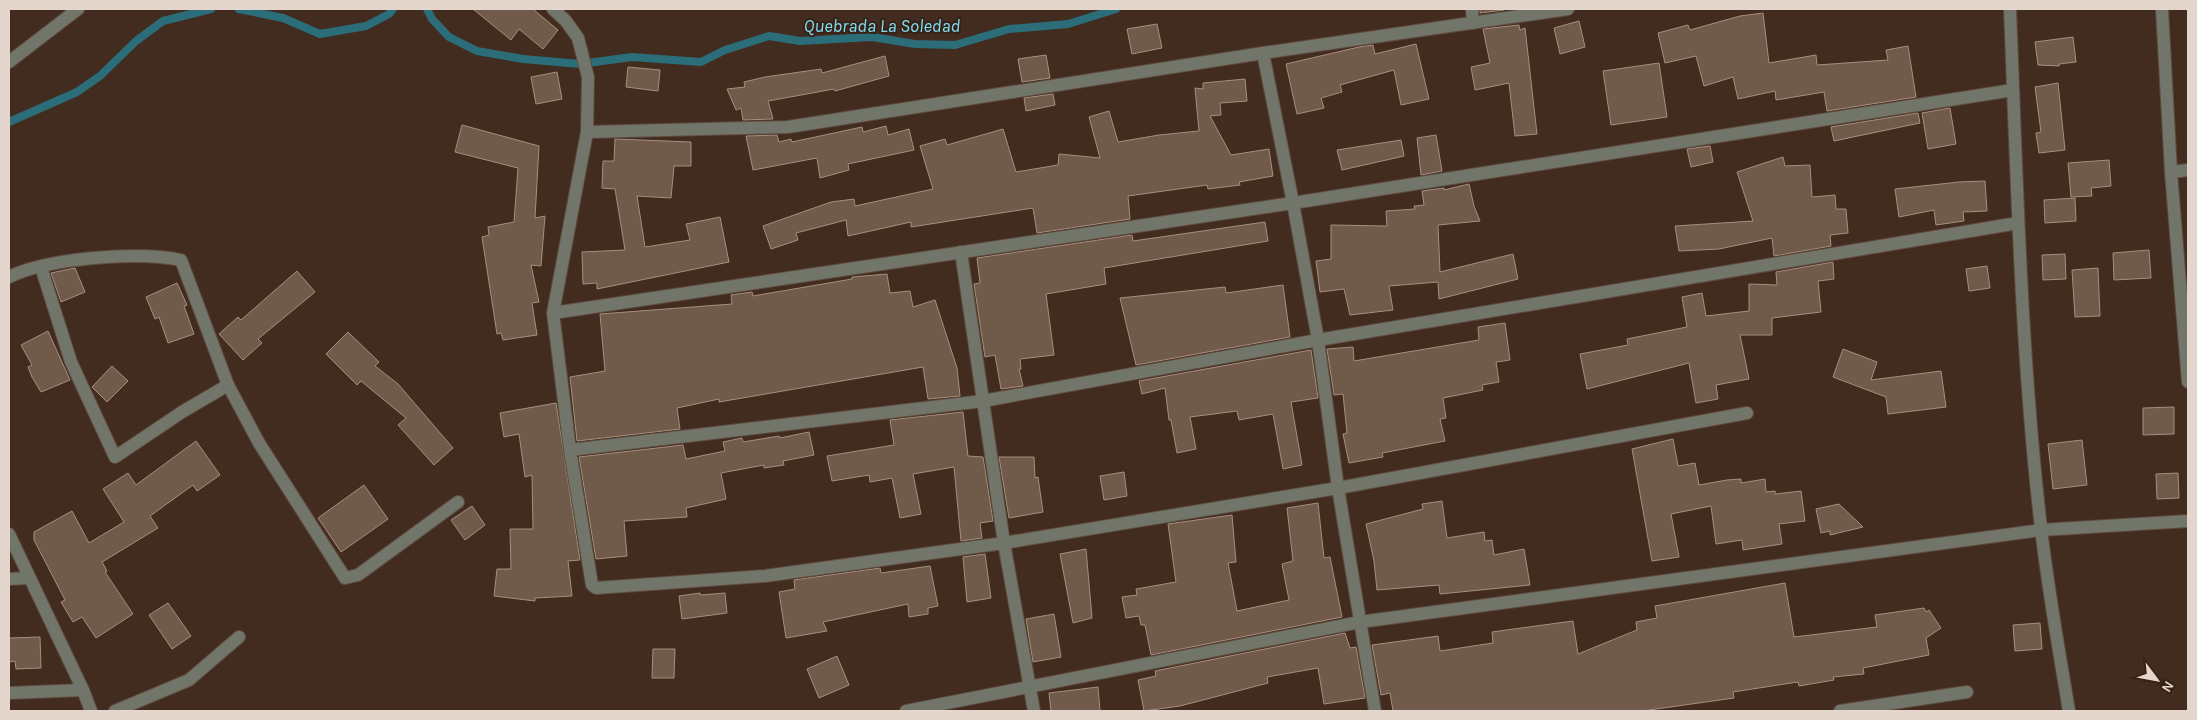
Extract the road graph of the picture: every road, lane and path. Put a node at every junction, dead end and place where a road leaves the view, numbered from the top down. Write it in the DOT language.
graph roads {
  1 [pos="78,9"];
  2 [pos="553,9"];
  3 [pos="1472,9"];
  4 [pos="1568,9"];
  5 [pos="2010,9"];
  6 [pos="2162,9"];
  7 [pos="1473,23"];
  8 [pos="1263,53"];
  9 [pos="9,62"];
  10 [pos="2013,90"];
  11 [pos="587,132"];
  12 [pos="2188,170"];
  13 [pos="2171,172"];
  14 [pos="1293,202"];
  15 [pos="2018,223"];
  16 [pos="961,252"];
  17 [pos="40,267"];
  18 [pos="9,278"];
  19 [pos="553,313"];
  20 [pos="1318,340"];
  21 [pos="2188,382"];
  22 [pos="228,385"];
  23 [pos="984,400"];
  24 [pos="1747,413"];
  25 [pos="570,450"];
  26 [pos="1338,488"];
  27 [pos="458,502"];
  28 [pos="2188,521"];
  29 [pos="2041,530"];
  30 [pos="9,534"];
  31 [pos="1004,543"];
  32 [pos="29,578"];
  33 [pos="9,579"];
  34 [pos="1360,622"];
  35 [pos="239,637"];
  36 [pos="1030,687"];
  37 [pos="83,690"];
  38 [pos="1968,692"];
  39 [pos="9,693"];
  40 [pos="91,711"];
  41 [pos="115,711"];
  42 [pos="906,711"];
  43 [pos="1034,711"];
  44 [pos="1375,711"];
  45 [pos="1840,711"];
  46 [pos="2069,711"];
  1 -- 9 [label="street"];
  2 -- 11 [label="street"];
  3 -- 7 [label="street"];
  4 -- 7 [label="street"];
  5 -- 10 [label="street"];
  6 -- 13 [label="street"];
  7 -- 8 [label="street"];
  8 -- 11 [label="street"];
  8 -- 14 [label="street"];
  10 -- 14 [label="street"];
  10 -- 15 [label="street"];
  11 -- 19 [label="street"];
  12 -- 13 [label="street"];
  13 -- 21 [label="street"];
  14 -- 16 [label="street"];
  14 -- 20 [label="street"];
  15 -- 20 [label="street"];
  15 -- 29 [label="street"];
  16 -- 19 [label="street"];
  16 -- 23 [label="street"];
  17 -- 18 [label="street"];
  17 -- 22 [label="street"];
  17 -- 22 [label="street"];
  19 -- 25 [label="street"];
  20 -- 23 [label="street"];
  20 -- 26 [label="street"];
  22 -- 27 [label="street"];
  23 -- 25 [label="street"];
  23 -- 31 [label="street"];
  24 -- 26 [label="street"];
  25 -- 31 [label="street"];
  26 -- 31 [label="street"];
  26 -- 34 [label="street"];
  28 -- 29 [label="street"];
  29 -- 34 [label="street"];
  29 -- 46 [label="street"];
  30 -- 32 [label="street"];
  31 -- 36 [label="street"];
  32 -- 33 [label="street"];
  32 -- 37 [label="street"];
  34 -- 36 [label="street"];
  34 -- 44 [label="street"];
  35 -- 41 [label="street"];
  36 -- 42 [label="street"];
  36 -- 43 [label="street"];
  37 -- 39 [label="street"];
  37 -- 40 [label="street"];
  38 -- 45 [label="street"];
}
